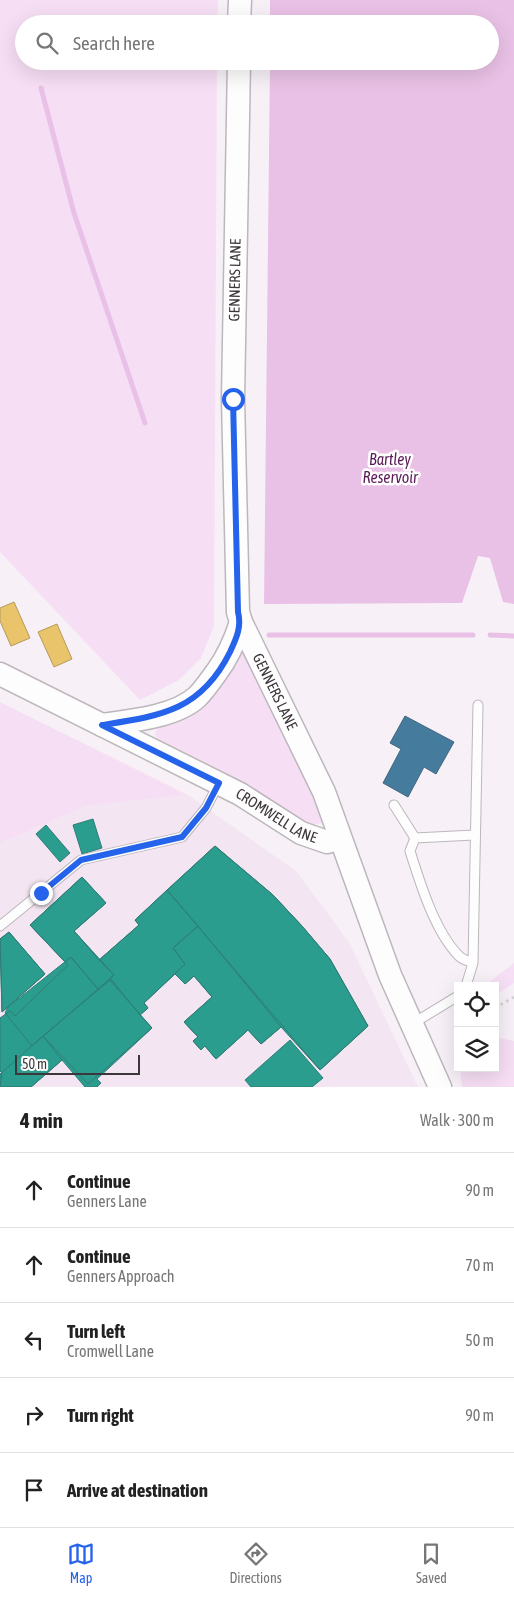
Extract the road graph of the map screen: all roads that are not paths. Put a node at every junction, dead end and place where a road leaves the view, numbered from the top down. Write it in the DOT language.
graph roads {
  1 [pos="240,0"];
  2 [pos="240,15"];
  3 [pos="239,70"];
  4 [pos="241,622"];
  5 [pos="0,674"];
  6 [pos="478,704"];
  7 [pos="102,725"];
  8 [pos="219,783"];
  9 [pos="394,805"];
  10 [pos="474,835"];
  11 [pos="340,838"];
  12 [pos="416,838"];
  13 [pos="0,926"];
  14 [pos="473,963"];
  15 [pos="467,982"];
  16 [pos="454,998"];
  17 [pos="412,1024"];
  18 [pos="440,1087"];
  1 -- 2 [label="street"];
  3 -- 4 [label="street, GENNERS LANE"];
  4 -- 7 [label="street"];
  4 -- 11 [label="street, GENNERS LANE"];
  5 -- 7 [label="street, CROMWELL LANE"];
  6 -- 10 [label="lane"];
  7 -- 8 [label="street, CROMWELL LANE"];
  8 -- 11 [label="street, CROMWELL LANE"];
  8 -- 13 [label="lane"];
  9 -- 12 [label="lane"];
  10 -- 12 [label="lane"];
  10 -- 14 [label="lane"];
  11 -- 17 [label="street, GENNERS LANE"];
  12 -- 14 [label="lane"];
  14 -- 15 [label="lane"];
  16 -- 17 [label="lane"];
  17 -- 18 [label="street, GENNERS LANE"];
}
